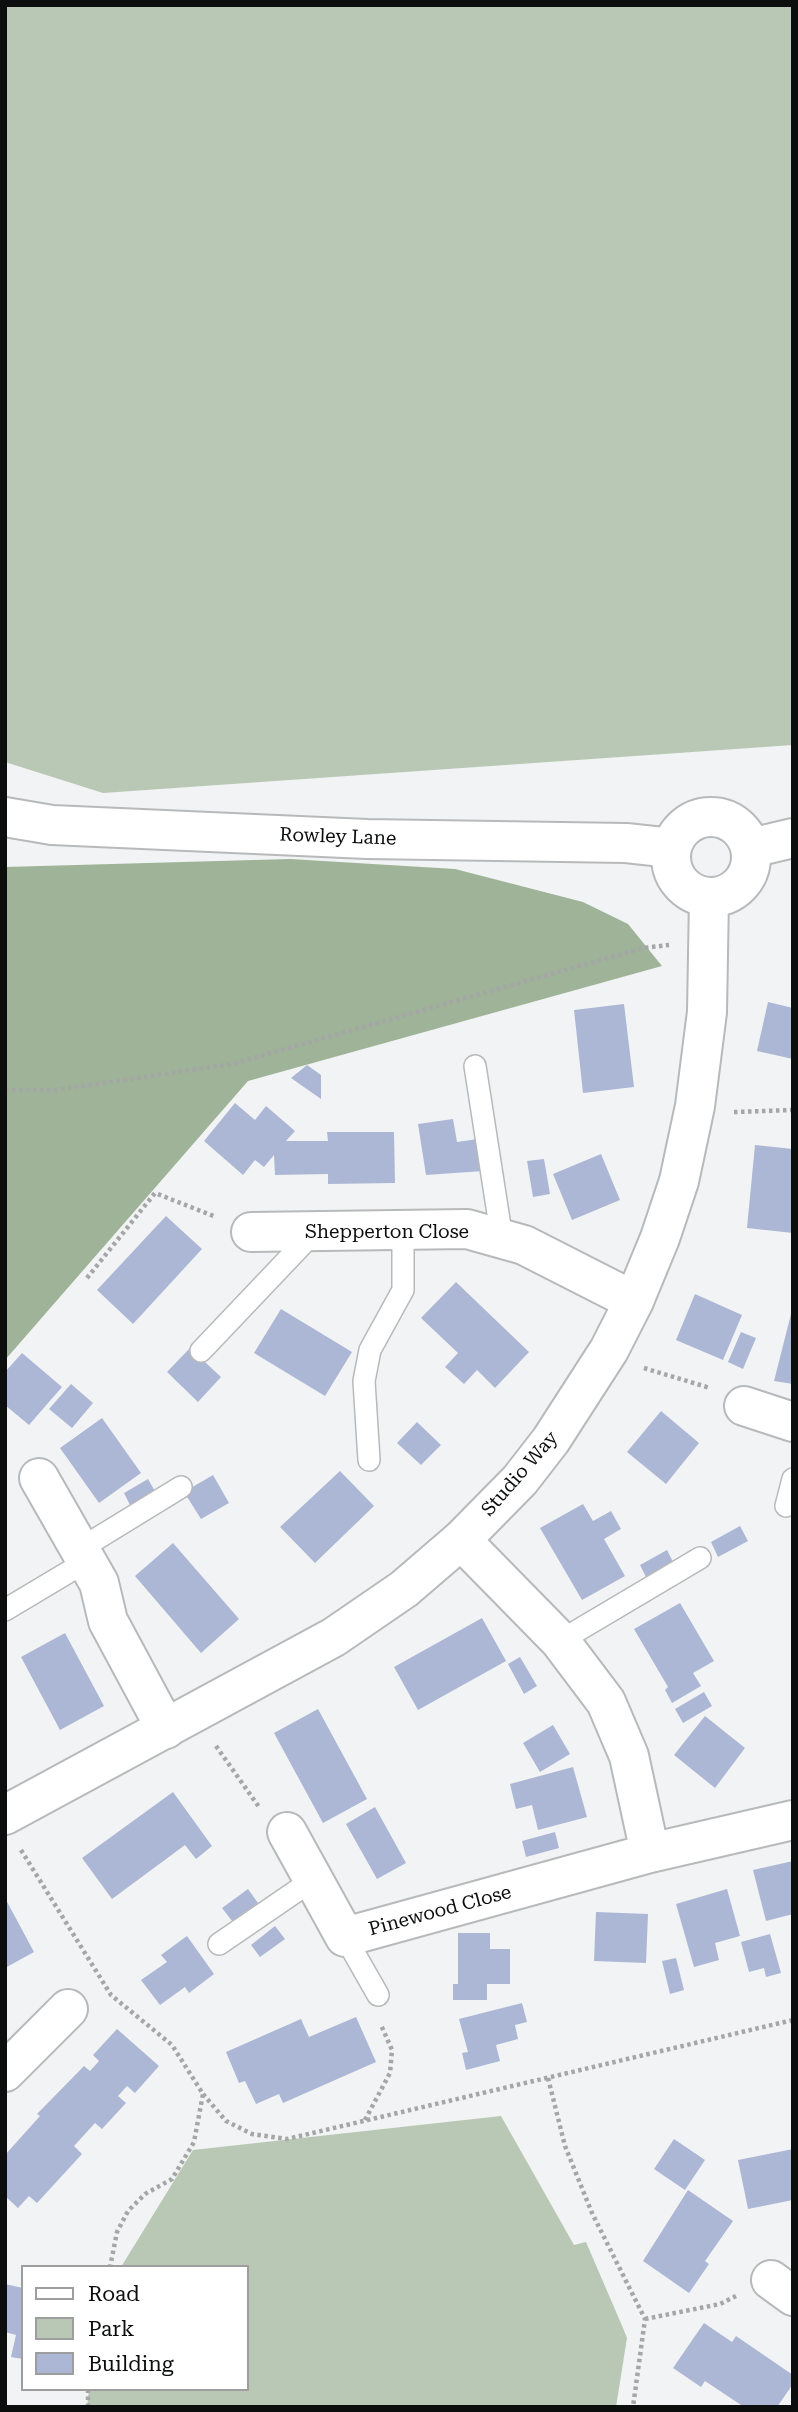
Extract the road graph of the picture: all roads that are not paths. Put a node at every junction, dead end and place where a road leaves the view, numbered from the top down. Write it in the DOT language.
graph roads {
  1 [pos="5,817"];
  2 [pos="793,838"];
  3 [pos="672,848"];
  4 [pos="751,848"];
  5 [pos="709,897"];
  6 [pos="475,1066"];
  7 [pos="403,1230"];
  8 [pos="315,1231"];
  9 [pos="251,1232"];
  10 [pos="502,1239"];
  11 [pos="634,1301"];
  12 [pos="201,1351"];
  13 [pos="744,1406"];
  14 [pos="793,1422"];
  15 [pos="369,1460"];
  16 [pos="39,1478"];
  17 [pos="793,1479"];
  18 [pos="181,1487"];
  19 [pos="786,1506"];
  20 [pos="461,1540"];
  21 [pos="83,1555"];
  22 [pos="701,1558"];
  23 [pos="5,1610"];
  24 [pos="560,1641"];
  25 [pos="180,1721"];
  26 [pos="793,1820"];
  27 [pos="12,1831"];
  28 [pos="287,1832"];
  29 [pos="650,1853"];
  30 [pos="314,1879"];
  31 [pos="345,1937"];
  32 [pos="219,1944"];
  33 [pos="378,1995"];
  34 [pos="68,2009"];
  35 [pos="5,2072"];
  1 -- 3 [label="street, Rowley Lane"];
  2 -- 4 [label="street"];
  3 -- 4 [label="street"];
  3 -- 5 [label="street"];
  4 -- 5 [label="street"];
  5 -- 11 [label="street, Studio Way"];
  6 -- 10 [label="lane"];
  7 -- 8 [label="street, Shepperton Close"];
  7 -- 10 [label="street, Shepperton Close"];
  7 -- 15 [label="lane"];
  8 -- 9 [label="street, Shepperton Close"];
  8 -- 12 [label="lane"];
  10 -- 11 [label="street, Shepperton Close"];
  11 -- 20 [label="street, Studio Way"];
  13 -- 14 [label="street"];
  16 -- 21 [label="street"];
  17 -- 19 [label="lane"];
  18 -- 21 [label="lane"];
  20 -- 24 [label="street"];
  20 -- 25 [label="street, Studio Way"];
  21 -- 23 [label="lane"];
  21 -- 25 [label="street"];
  22 -- 24 [label="lane"];
  24 -- 29 [label="street"];
  25 -- 27 [label="street, Studio Way"];
  26 -- 29 [label="street, Pinewood Close"];
  28 -- 30 [label="street, Pinewood Close"];
  29 -- 31 [label="street, Pinewood Close"];
  30 -- 31 [label="street, Pinewood Close"];
  30 -- 32 [label="lane"];
  31 -- 33 [label="lane"];
  34 -- 35 [label="street"];
}
